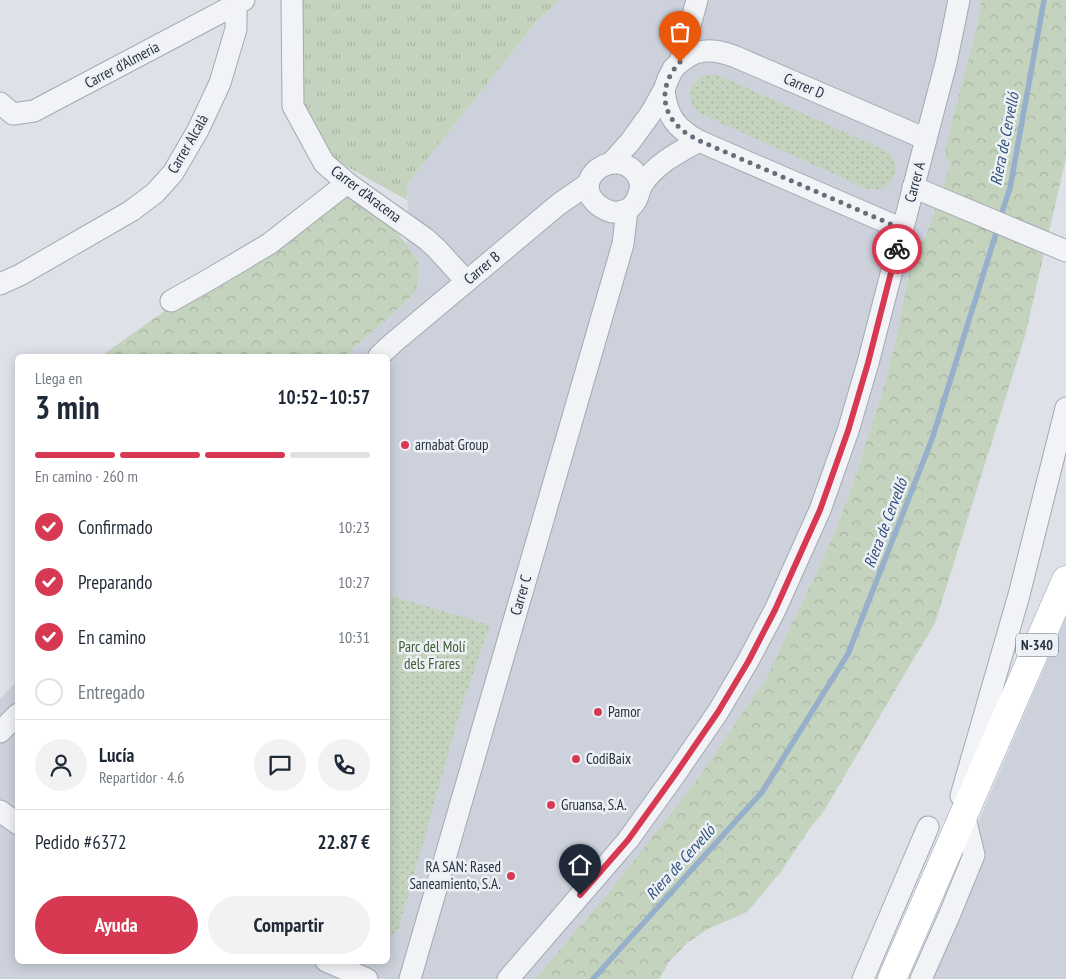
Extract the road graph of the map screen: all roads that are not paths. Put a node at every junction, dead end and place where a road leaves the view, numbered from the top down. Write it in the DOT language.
graph roads {
  1 [pos="292,0"];
  2 [pos="698,0"];
  3 [pos="960,0"];
  4 [pos="240,2"];
  5 [pos="680,62"];
  6 [pos="664,90"];
  7 [pos="0,103"];
  8 [pos="926,139"];
  9 [pos="700,141"];
  10 [pos="611,163"];
  11 [pos="347,183"];
  12 [pos="588,184"];
  13 [pos="641,186"];
  14 [pos="922,191"];
  15 [pos="628,210"];
  16 [pos="902,229"];
  17 [pos="1066,251"];
  18 [pos="466,281"];
  19 [pos="0,284"];
  20 [pos="171,301"];
  21 [pos="381,354"];
  22 [pos="1066,408"];
  23 [pos="1066,580"];
  24 [pos="15,717"];
  25 [pos="0,732"];
  26 [pos="0,811"];
  27 [pos="964,814"];
  28 [pos="15,822"];
  29 [pos="0,827"];
  30 [pos="928,827"];
  31 [pos="15,830"];
  32 [pos="940,870"];
  33 [pos="333,964"];
  34 [pos="367,979"];
  35 [pos="410,979"];
  36 [pos="508,979"];
  37 [pos="863,979"];
  38 [pos="892,979"];
  39 [pos="921,979"];
  1 -- 11 [label="street, Carrer d'Aracena"];
  2 -- 5 [label="street, Carrer B"];
  3 -- 8 [label="street, Carrer A"];
  4 -- 7 [label="street, Carrer d'Almeria"];
  4 -- 19 [label="street, Carrer Alcalà"];
  5 -- 6 [label="street, Carrer B"];
  5 -- 8 [label="street, Carrer D"];
  6 -- 9 [label="street"];
  6 -- 10 [label="street, Carrer B"];
  8 -- 14 [label="street, Carrer A"];
  9 -- 13 [label="street"];
  9 -- 16 [label="street"];
  10 -- 12 [label="street, Carrer B"];
  10 -- 13 [label="street"];
  11 -- 18 [label="street, Carrer d'Aracena"];
  11 -- 20 [label="street"];
  12 -- 15 [label="street"];
  12 -- 18 [label="street, Carrer B"];
  13 -- 15 [label="street"];
  14 -- 16 [label="street, Carrer A"];
  14 -- 17 [label="street"];
  15 -- 35 [label="street, Carrer C"];
  16 -- 36 [label="street, Carrer A"];
  18 -- 21 [label="street, Carrer B"];
  22 -- 32 [label="street"];
  23 -- 27 [label="main road, N-340"];
  24 -- 25 [label="street"];
  26 -- 28 [label="street"];
  27 -- 32 [label="main road, N-340"];
  27 -- 39 [label="street"];
  29 -- 31 [label="street"];
  30 -- 37 [label="street"];
  32 -- 38 [label="main road, N-340"];
  33 -- 34 [label="street"];
}
